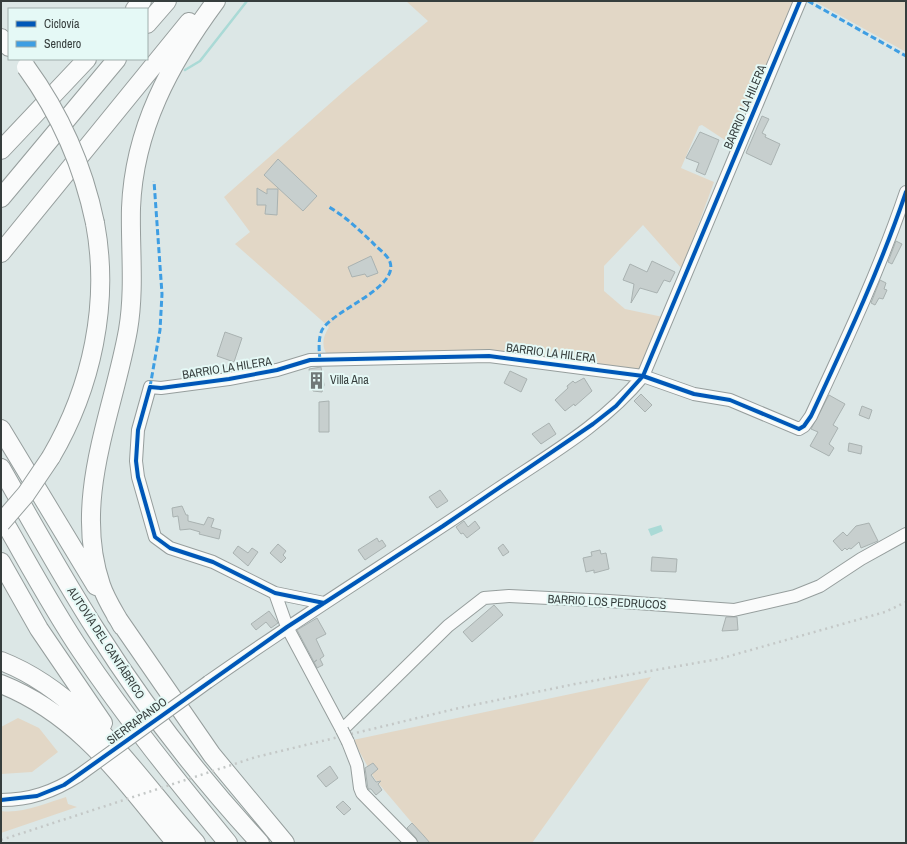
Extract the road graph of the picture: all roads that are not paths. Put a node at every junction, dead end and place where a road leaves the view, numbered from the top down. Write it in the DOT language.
graph roads {
  1 [pos="167,1"];
  2 [pos="207,1"];
  3 [pos="216,1"];
  4 [pos="800,1"];
  5 [pos="148,23"];
  6 [pos="1,38"];
  7 [pos="8,46"];
  8 [pos="86,60"];
  9 [pos="117,60"];
  10 [pos="23,63"];
  11 [pos="1,150"];
  12 [pos="906,192"];
  13 [pos="1,198"];
  14 [pos="1,253"];
  15 [pos="643,376"];
  16 [pos="1,429"];
  17 [pos="1,468"];
  18 [pos="1,516"];
  19 [pos="1,523"];
  20 [pos="906,534"];
  21 [pos="1,562"];
  22 [pos="276,593"];
  23 [pos="324,603"];
  24 [pos="122,626"];
  25 [pos="287,627"];
  26 [pos="1,661"];
  27 [pos="208,682"];
  28 [pos="1,684"];
  29 [pos="342,730"];
  30 [pos="147,786"];
  31 [pos="1,800"];
  32 [pos="176,843"];
  33 [pos="196,843"];
  34 [pos="228,843"];
  35 [pos="260,843"];
  36 [pos="285,843"];
  37 [pos="411,843"];
  1 -- 5 [label="highway"];
  2 -- 14 [label="highway"];
  3 -- 24 [label="highway"];
  4 -- 15 [label="street, BARRIO LA HILERA"];
  6 -- 7 [label="highway"];
  8 -- 11 [label="highway"];
  9 -- 13 [label="highway"];
  10 -- 19 [label="highway, bridge"];
  12 -- 15 [label="street, BARRIO LA HILERA"];
  15 -- 22 [label="street, BARRIO LA HILERA"];
  15 -- 23 [label="street, BARRIO LA HILERA"];
  16 -- 24 [label="highway"];
  17 -- 35 [label="highway, AUTOVÍA DEL CANTÁBRICO"];
  18 -- 34 [label="highway, AUTOVÍA DEL CANTÁBRICO"];
  20 -- 29 [label="street, BARRIO LOS PEDRUCOS"];
  21 -- 30 [label="highway"];
  22 -- 23 [label="street, BARRIO LA HILERA"];
  22 -- 25 [label="street"];
  23 -- 25 [label="street, BARRIO LA HILERA"];
  24 -- 36 [label="highway"];
  25 -- 27 [label="street, BARRIO LA HILERA"];
  25 -- 29 [label="street"];
  26 -- 30 [label="highway"];
  27 -- 31 [label="street, SIERRAPANDO, bridge"];
  28 -- 32 [label="highway"];
  29 -- 37 [label="street, bridge"];
  30 -- 33 [label="highway"];
}
